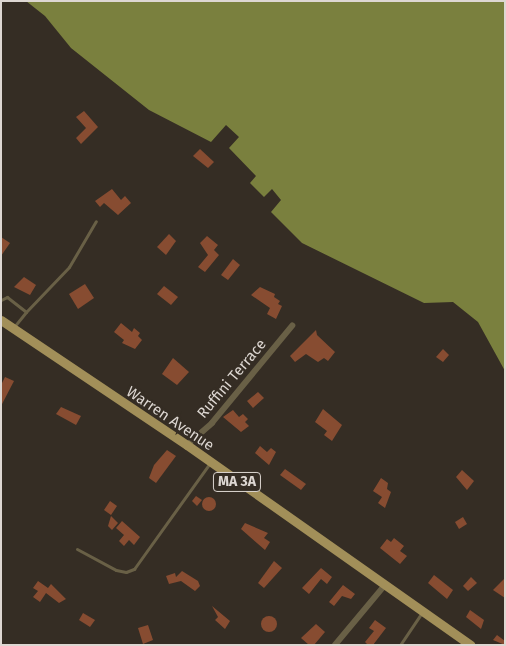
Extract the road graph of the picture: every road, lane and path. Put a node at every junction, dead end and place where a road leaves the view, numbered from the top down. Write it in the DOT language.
graph roads {
  1 [pos="96,221"];
  2 [pos="1,300"];
  3 [pos="26,312"];
  4 [pos="1,320"];
  5 [pos="292,326"];
  6 [pos="13,329"];
  7 [pos="188,445"];
  8 [pos="210,463"];
  9 [pos="77,550"];
  10 [pos="385,585"];
  11 [pos="423,611"];
  12 [pos="335,645"];
  13 [pos="400,645"];
  14 [pos="471,645"];
  1 -- 3 [label="lane"];
  2 -- 3 [label="lane"];
  3 -- 6 [label="lane"];
  4 -- 6 [label="main road, Warren Avenue / MA 3A"];
  5 -- 7 [label="street, Ruffini Terrace"];
  6 -- 7 [label="main road, Warren Avenue / MA 3A"];
  7 -- 8 [label="main road, Warren Avenue / MA 3A"];
  8 -- 9 [label="lane"];
  8 -- 10 [label="main road, Warren Avenue / MA 3A"];
  10 -- 11 [label="main road, Warren Avenue / MA 3A"];
  10 -- 12 [label="street"];
  11 -- 13 [label="lane"];
  11 -- 14 [label="main road, Warren Avenue / MA 3A"];
}
